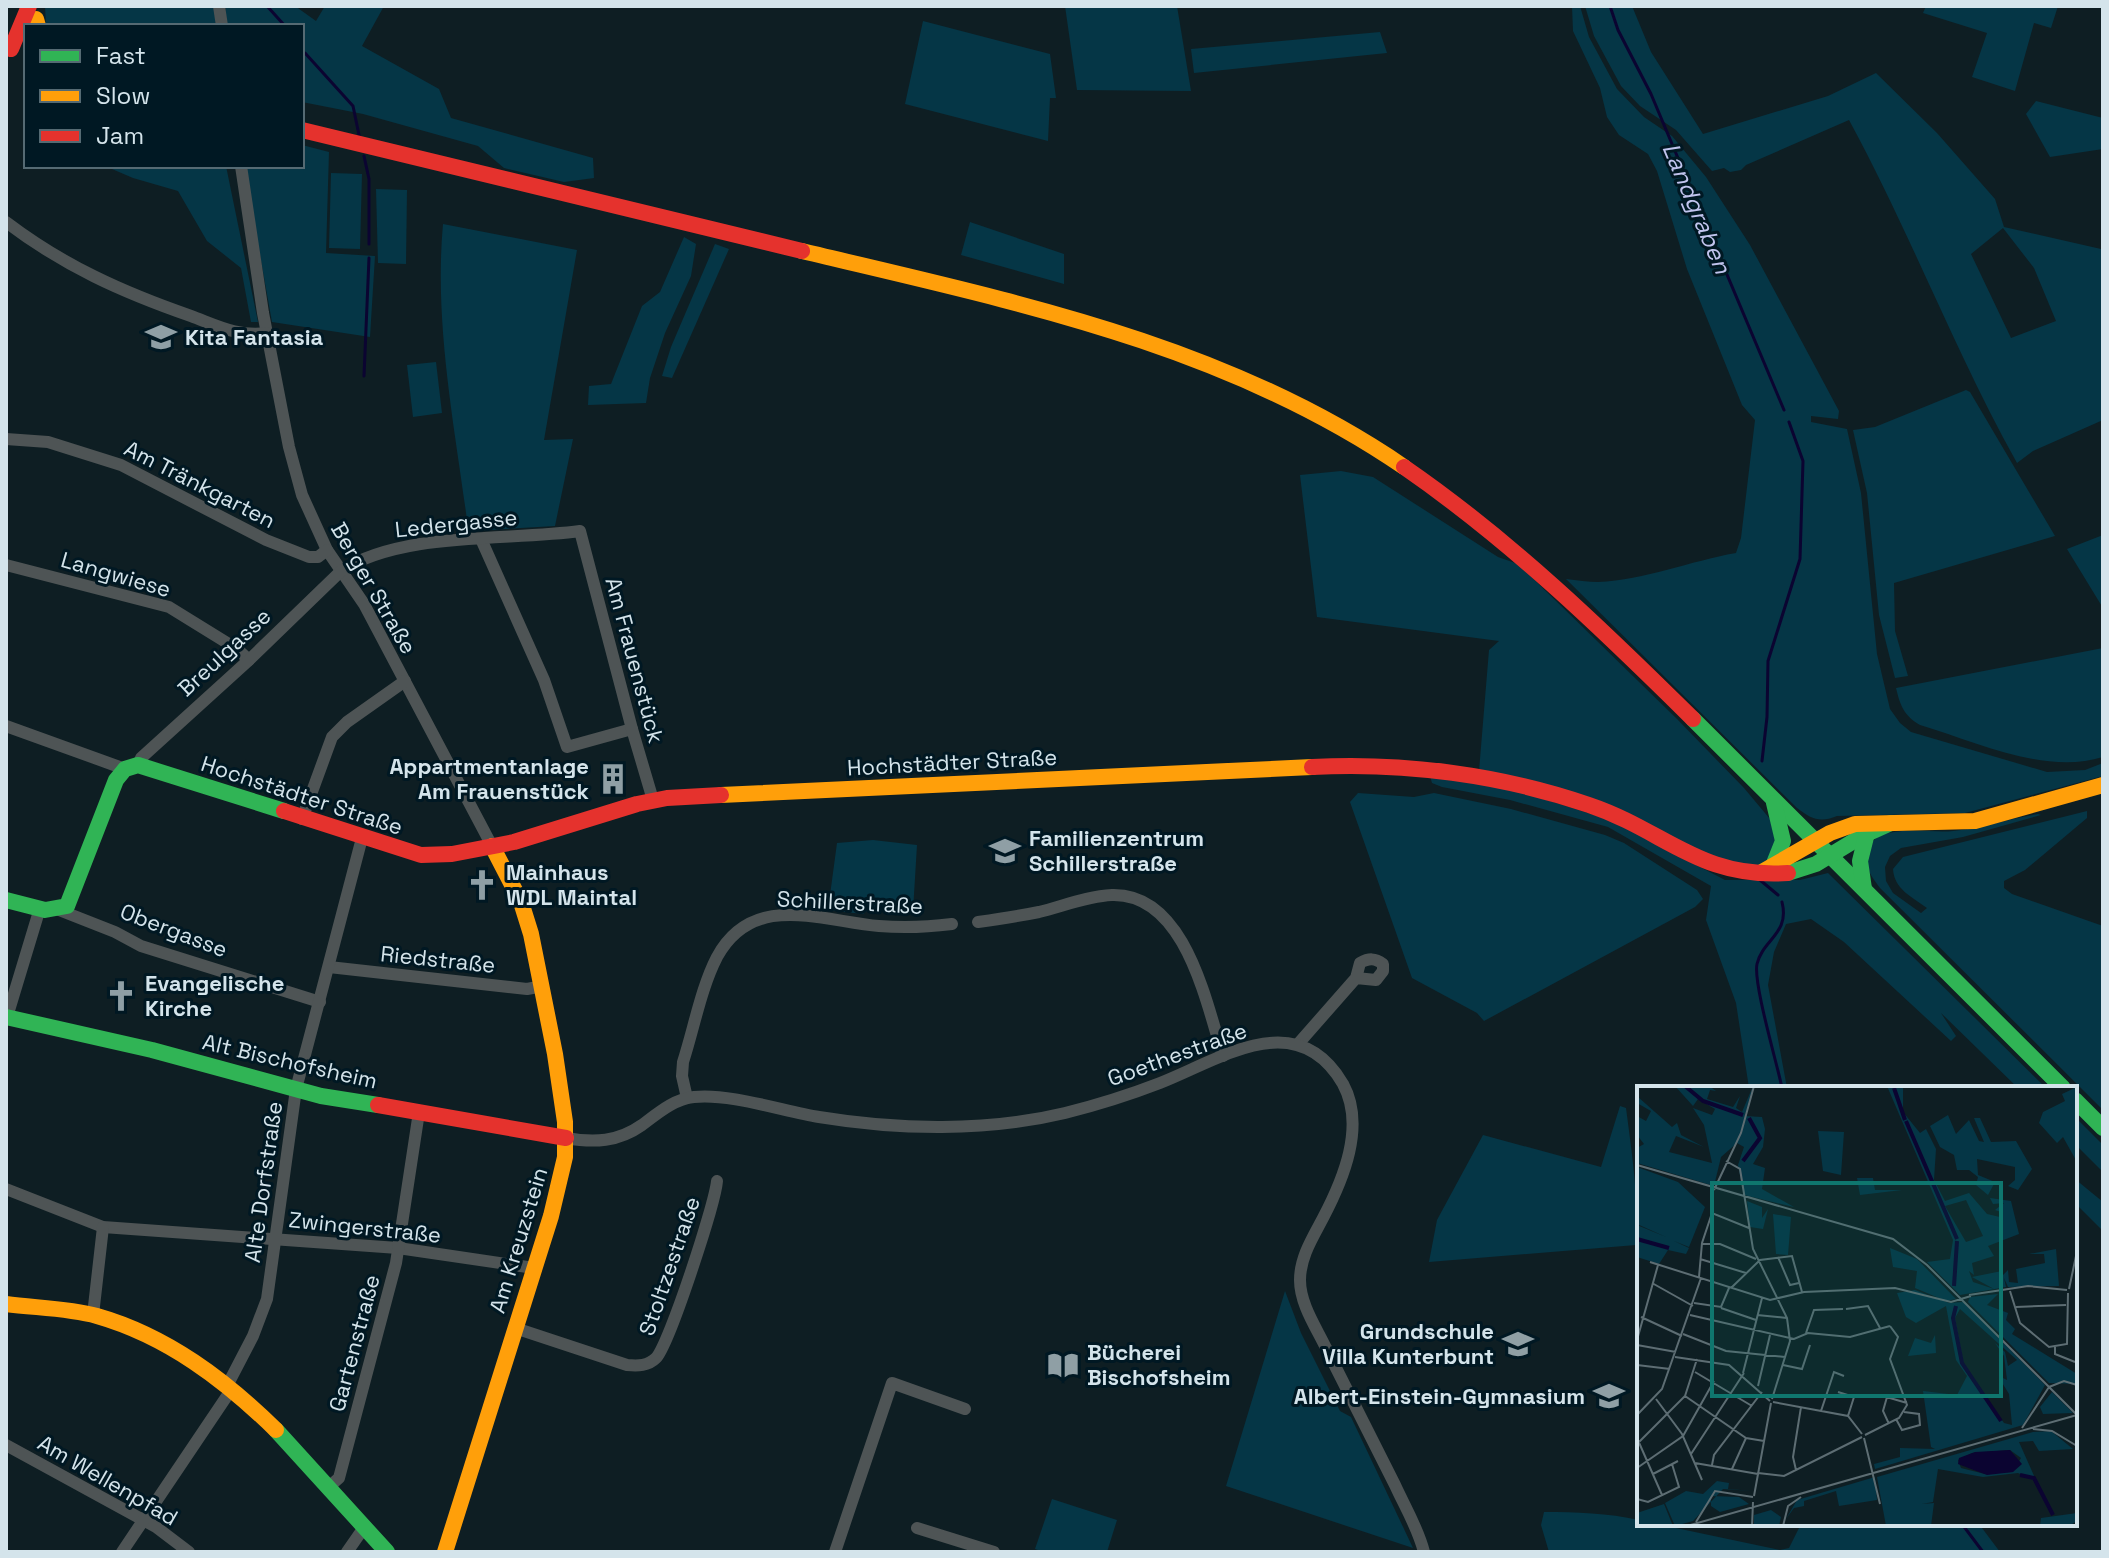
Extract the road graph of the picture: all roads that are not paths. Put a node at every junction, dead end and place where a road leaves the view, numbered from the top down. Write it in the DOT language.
graph roads {
  1 [pos="304,130"];
  2 [pos="241,168"];
  3 [pos="6,222"];
  4 [pos="267,333"];
  5 [pos="6,439"];
  6 [pos="580,531"];
  7 [pos="481,539"];
  8 [pos="327,550"];
  9 [pos="6,565"];
  10 [pos="341,571"];
  11 [pos="249,660"];
  12 [pos="405,681"];
  13 [pos="6,726"];
  14 [pos="632,729"];
  15 [pos="136,768"];
  16 [pos="2103,785"];
  17 [pos="1773,799"];
  18 [pos="653,800"];
  19 [pos="302,819"];
  20 [pos="1891,823"];
  21 [pos="1867,833"];
  22 [pos="362,838"];
  23 [pos="1815,841"];
  24 [pos="492,846"];
  25 [pos="1831,856"];
  26 [pos="1767,869"];
  27 [pos="1865,891"];
  28 [pos="6,900"];
  29 [pos="64,906"];
  30 [pos="40,908"];
  31 [pos="978,922"];
  32 [pos="952,924"];
  33 [pos="329,967"];
  34 [pos="1356,978"];
  35 [pos="543,986"];
  36 [pos="320,1002"];
  37 [pos="7,1017"];
  38 [pos="1298,1044"];
  39 [pos="1223,1056"];
  40 [pos="2061,1086"];
  41 [pos="296,1089"];
  42 [pos="687,1098"];
  43 [pos="2077,1102"];
  44 [pos="419,1112"];
  45 [pos="2103,1128"];
  46 [pos="566,1138"];
  47 [pos="717,1181"];
  48 [pos="6,1189"];
  49 [pos="103,1227"];
  50 [pos="276,1238"];
  51 [pos="398,1248"];
  52 [pos="534,1268"];
  53 [pos="6,1304"];
  54 [pos="93,1315"];
  55 [pos="515,1328"];
  56 [pos="229,1388"];
  57 [pos="965,1409"];
  58 [pos="10,1446"];
  59 [pos="6,1461"];
  60 [pos="331,1485"];
  61 [pos="142,1520"];
  62 [pos="365,1526"];
  63 [pos="917,1528"];
  64 [pos="122,1552"];
  65 [pos="189,1552"];
  66 [pos="347,1552"];
  67 [pos="387,1552"];
  68 [pos="445,1552"];
  69 [pos="835,1552"];
  70 [pos="994,1552"];
  71 [pos="1424,1552"];
  1 -- 17 [label="street"];
  2 -- 4 [label="street, Berger Straße"];
  3 -- 4 [label="street"];
  4 -- 8 [label="street, Berger Straße"];
  5 -- 8 [label="street, Am Tränkgarten"];
  6 -- 7 [label="street, Ledergasse"];
  6 -- 14 [label="street, Am Frauenstück"];
  7 -- 10 [label="street, Ledergasse"];
  7 -- 14 [label="street"];
  8 -- 10 [label="street, Berger Straße"];
  9 -- 11 [label="street, Langwiese"];
  10 -- 11 [label="street, Breulgasse"];
  10 -- 12 [label="street, Berger Straße"];
  11 -- 15 [label="street, Breulgasse"];
  12 -- 19 [label="street"];
  12 -- 24 [label="street, Berger Straße"];
  13 -- 15 [label="street"];
  14 -- 18 [label="street, Am Frauenstück"];
  15 -- 19 [label="street, Hochstädter Straße"];
  15 -- 29 [label="street, Breulgasse"];
  16 -- 20 [label="street"];
  17 -- 23 [label="street"];
  17 -- 26 [label="street"];
  18 -- 24 [label="street, Hochstädter Straße"];
  18 -- 26 [label="street, Hochstädter Straße"];
  19 -- 22 [label="street, Hochstädter Straße"];
  20 -- 21 [label="street, Hochstädter Straße"];
  20 -- 23 [label="street"];
  21 -- 25 [label="street, Hochstädter Straße"];
  21 -- 27 [label="street"];
  22 -- 24 [label="street, Hochstädter Straße"];
  22 -- 33 [label="street, Alte Dorfstraße"];
  23 -- 25 [label="street"];
  23 -- 26 [label="street"];
  24 -- 35 [label="street, Am Kreuzstein"];
  25 -- 26 [label="street, Hochstädter Straße"];
  25 -- 27 [label="street"];
  27 -- 40 [label="street"];
  28 -- 30 [label="street, Obergasse"];
  29 -- 30 [label="street, Obergasse"];
  29 -- 36 [label="street, Obergasse"];
  30 -- 37 [label="street"];
  31 -- 39 [label="street"];
  32 -- 42 [label="street, Schillerstraße"];
  33 -- 35 [label="street, Riedstraße"];
  33 -- 36 [label="street, Alte Dorfstraße"];
  34 -- 38 [label="street"];
  35 -- 46 [label="street, Am Kreuzstein"];
  36 -- 41 [label="street, Alte Dorfstraße"];
  37 -- 41 [label="street, Alt Bischofsheim"];
  38 -- 39 [label="street, Goethestraße"];
  38 -- 71 [label="street"];
  39 -- 42 [label="street, Goethestraße"];
  41 -- 44 [label="street, Alt Bischofsheim"];
  41 -- 50 [label="street, Alte Dorfstraße"];
  42 -- 46 [label="street"];
  43 -- 45 [label="street"];
  44 -- 46 [label="street, Alt Bischofsheim"];
  44 -- 51 [label="street, Gartenstraße"];
  46 -- 52 [label="street, Am Kreuzstein"];
  47 -- 55 [label="street, Stoltzestraße"];
  48 -- 49 [label="street, Zwingerstraße"];
  49 -- 50 [label="street, Zwingerstraße"];
  49 -- 54 [label="street"];
  50 -- 51 [label="street, Zwingerstraße"];
  50 -- 56 [label="street, Alte Dorfstraße"];
  51 -- 52 [label="street, Zwingerstraße"];
  51 -- 60 [label="street, Gartenstraße"];
  52 -- 55 [label="street, Am Kreuzstein"];
  53 -- 54 [label="street"];
  54 -- 56 [label="street"];
  55 -- 68 [label="street, Am Kreuzstein"];
  56 -- 60 [label="street"];
  56 -- 61 [label="street, Alte Dorfstraße"];
  57 -- 69 [label="street"];
  58 -- 59 [label="street"];
  58 -- 61 [label="street, Am Wellenpfad"];
  60 -- 62 [label="street"];
  61 -- 64 [label="street, Alte Dorfstraße"];
  61 -- 65 [label="street, Am Wellenpfad"];
  62 -- 66 [label="street"];
  62 -- 67 [label="street"];
  63 -- 70 [label="street"];
}
